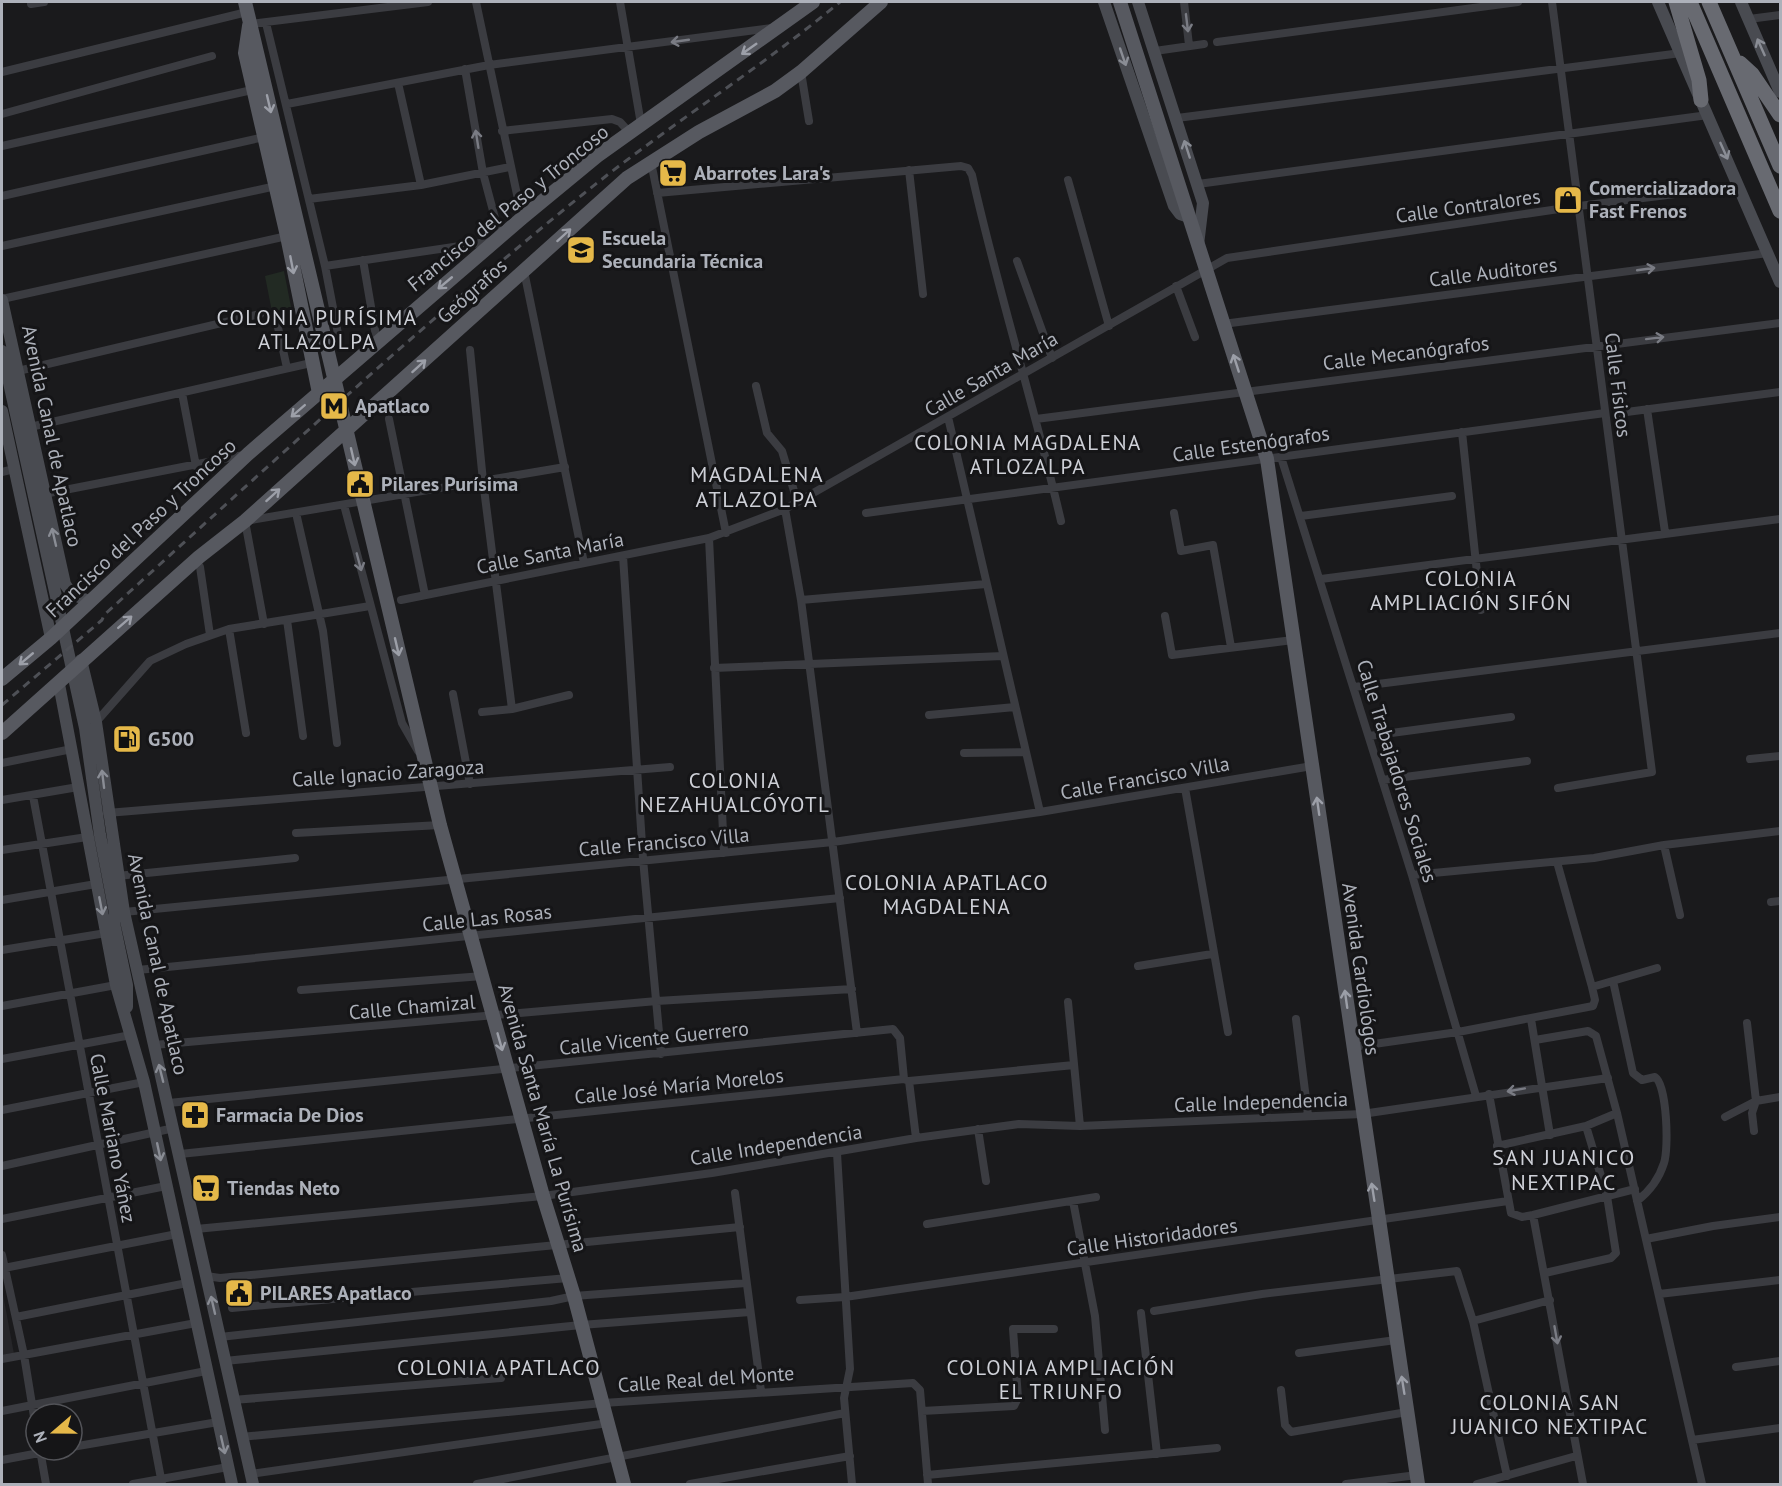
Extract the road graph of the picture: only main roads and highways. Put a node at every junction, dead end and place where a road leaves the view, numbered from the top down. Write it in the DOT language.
graph roads {
  1 [pos="813,2"];
  2 [pos="881,2"];
  3 [pos="1120,2"];
  4 [pos="1676,2"];
  5 [pos="1689,2"];
  6 [pos="1709,2"];
  7 [pos="247,13"];
  8 [pos="1733,56"];
  9 [pos="1701,100"];
  10 [pos="1780,115"];
  11 [pos="1780,166"];
  12 [pos="1780,211"];
  13 [pos="319,393"];
  14 [pos="2,680"];
  15 [pos="2,733"];
  16 [pos="1418,1480"];
  17 [pos="624,1485"];
  1 -- 13 [label="main road, Francisco del Paso y Troncoso, one-way"];
  15 -- 2 [label="main road, Geógrafos, one-way"];
  16 -- 3 [label="main road, Avenida Cardiológos, one-way"];
  4 -- 9 [label="highway"];
  5 -- 12 [label="highway"];
  6 -- 8 [label="highway"];
  7 -- 13 [label="main road, one-way"];
  7 -- 17 [label="main road, Avenida Santa María La Purísima, one-way"];
  8 -- 10 [label="highway"];
  8 -- 11 [label="highway"];
  13 -- 14 [label="main road, Francisco del Paso y Troncoso, one-way"];
}
